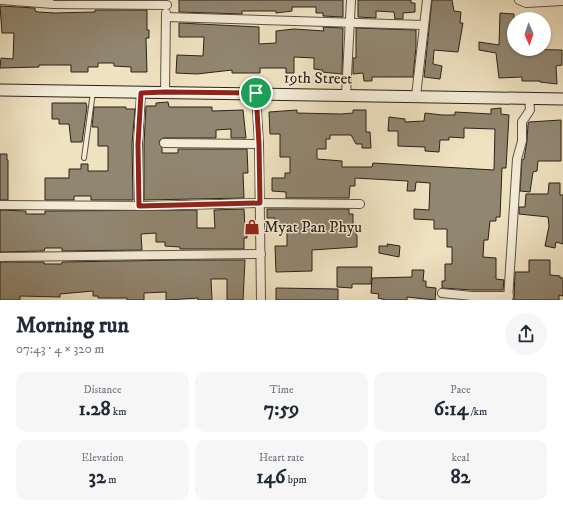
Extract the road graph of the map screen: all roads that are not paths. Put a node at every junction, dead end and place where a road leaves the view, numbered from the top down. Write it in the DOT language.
graph roads {
  1 [pos="0,0"];
  2 [pos="351,0"];
  3 [pos="427,0"];
  4 [pos="519,0"];
  5 [pos="563,1"];
  6 [pos="167,2"];
  7 [pos="166,17"];
  8 [pos="350,24"];
  9 [pos="423,26"];
  10 [pos="0,90"];
  11 [pos="93,92"];
  12 [pos="165,92"];
  13 [pos="141,93"];
  14 [pos="256,93"];
  15 [pos="346,95"];
  16 [pos="416,96"];
  17 [pos="529,98"];
  18 [pos="563,99"];
  19 [pos="164,143"];
  20 [pos="259,144"];
  21 [pos="84,158"];
  22 [pos="260,203"];
  23 [pos="360,204"];
  24 [pos="0,205"];
  25 [pos="139,206"];
  26 [pos="261,254"];
  27 [pos="0,257"];
  28 [pos="442,293"];
  29 [pos="509,298"];
  30 [pos="262,300"];
  1 -- 6 [label="street"];
  2 -- 8 [label="street"];
  3 -- 9 [label="street"];
  4 -- 5 [label="street"];
  6 -- 7 [label="street"];
  7 -- 8 [label="street"];
  7 -- 12 [label="street"];
  8 -- 9 [label="street"];
  8 -- 15 [label="street"];
  9 -- 16 [label="street"];
  10 -- 11 [label="street, 19th Street"];
  11 -- 13 [label="street, 19th Street"];
  11 -- 21 [label="lane"];
  12 -- 13 [label="street, 19th Street"];
  12 -- 14 [label="street, 19th Street"];
  13 -- 25 [label="street"];
  14 -- 15 [label="street, 19th Street"];
  14 -- 20 [label="street"];
  15 -- 16 [label="street, 19th Street"];
  16 -- 17 [label="street, 19th Street"];
  17 -- 18 [label="street, 19th Street"];
  17 -- 29 [label="street"];
  19 -- 20 [label="street"];
  20 -- 22 [label="street"];
  22 -- 23 [label="street"];
  22 -- 25 [label="street"];
  22 -- 26 [label="street"];
  24 -- 25 [label="street"];
  26 -- 27 [label="street"];
  26 -- 30 [label="street"];
  28 -- 29 [label="street"];
}
